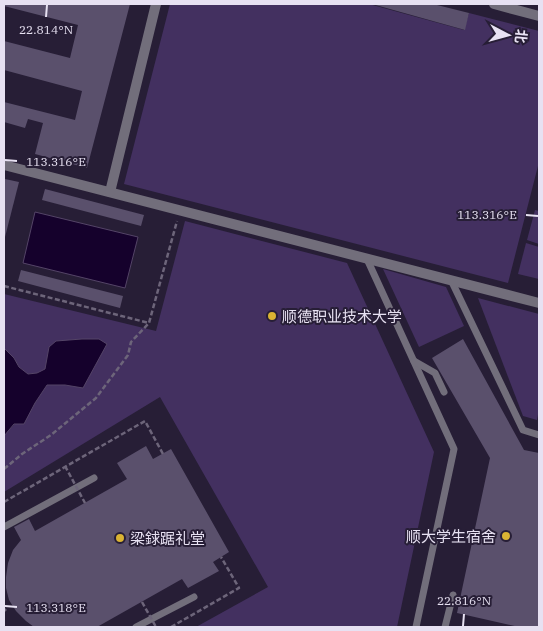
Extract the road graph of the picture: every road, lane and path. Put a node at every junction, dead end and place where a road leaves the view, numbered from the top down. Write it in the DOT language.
graph roads {
  1 [pos="156,4"];
  2 [pos="494,4"];
  3 [pos="539,16"];
  4 [pos="4,165"];
  5 [pos="110,192"];
  6 [pos="180,211"];
  7 [pos="367,259"];
  8 [pos="451,280"];
  9 [pos="4,286"];
  10 [pos="539,303"];
  11 [pos="150,323"];
  12 [pos="413,361"];
  13 [pos="444,392"];
  14 [pos="539,434"];
  15 [pos="163,454"];
  16 [pos="65,466"];
  17 [pos="4,469"];
  18 [pos="94,478"];
  19 [pos="4,502"];
  20 [pos="85,503"];
  21 [pos="4,527"];
  22 [pos="221,557"];
  23 [pos="453,595"];
  24 [pos="194,597"];
  25 [pos="142,602"];
  26 [pos="136,627"];
  27 [pos="156,627"];
  28 [pos="171,627"];
  29 [pos="416,627"];
  30 [pos="446,627"];
  1 -- 5 [label="street"];
  2 -- 3 [label="street"];
  4 -- 5 [label="street"];
  5 -- 6 [label="street"];
  6 -- 7 [label="street"];
  6 -- 11 [label="path"];
  7 -- 8 [label="street"];
  7 -- 12 [label="lane"];
  8 -- 10 [label="street"];
  8 -- 14 [label="lane"];
  9 -- 11 [label="path"];
  11 -- 17 [label="path"];
  12 -- 13 [label="lane"];
  12 -- 29 [label="lane"];
  15 -- 16 [label="path"];
  16 -- 19 [label="path"];
  16 -- 20 [label="path, bridge"];
  18 -- 21 [label="lane"];
  22 -- 28 [label="path"];
  23 -- 30 [label="lane"];
  24 -- 26 [label="lane"];
  25 -- 27 [label="path, bridge"];
}
